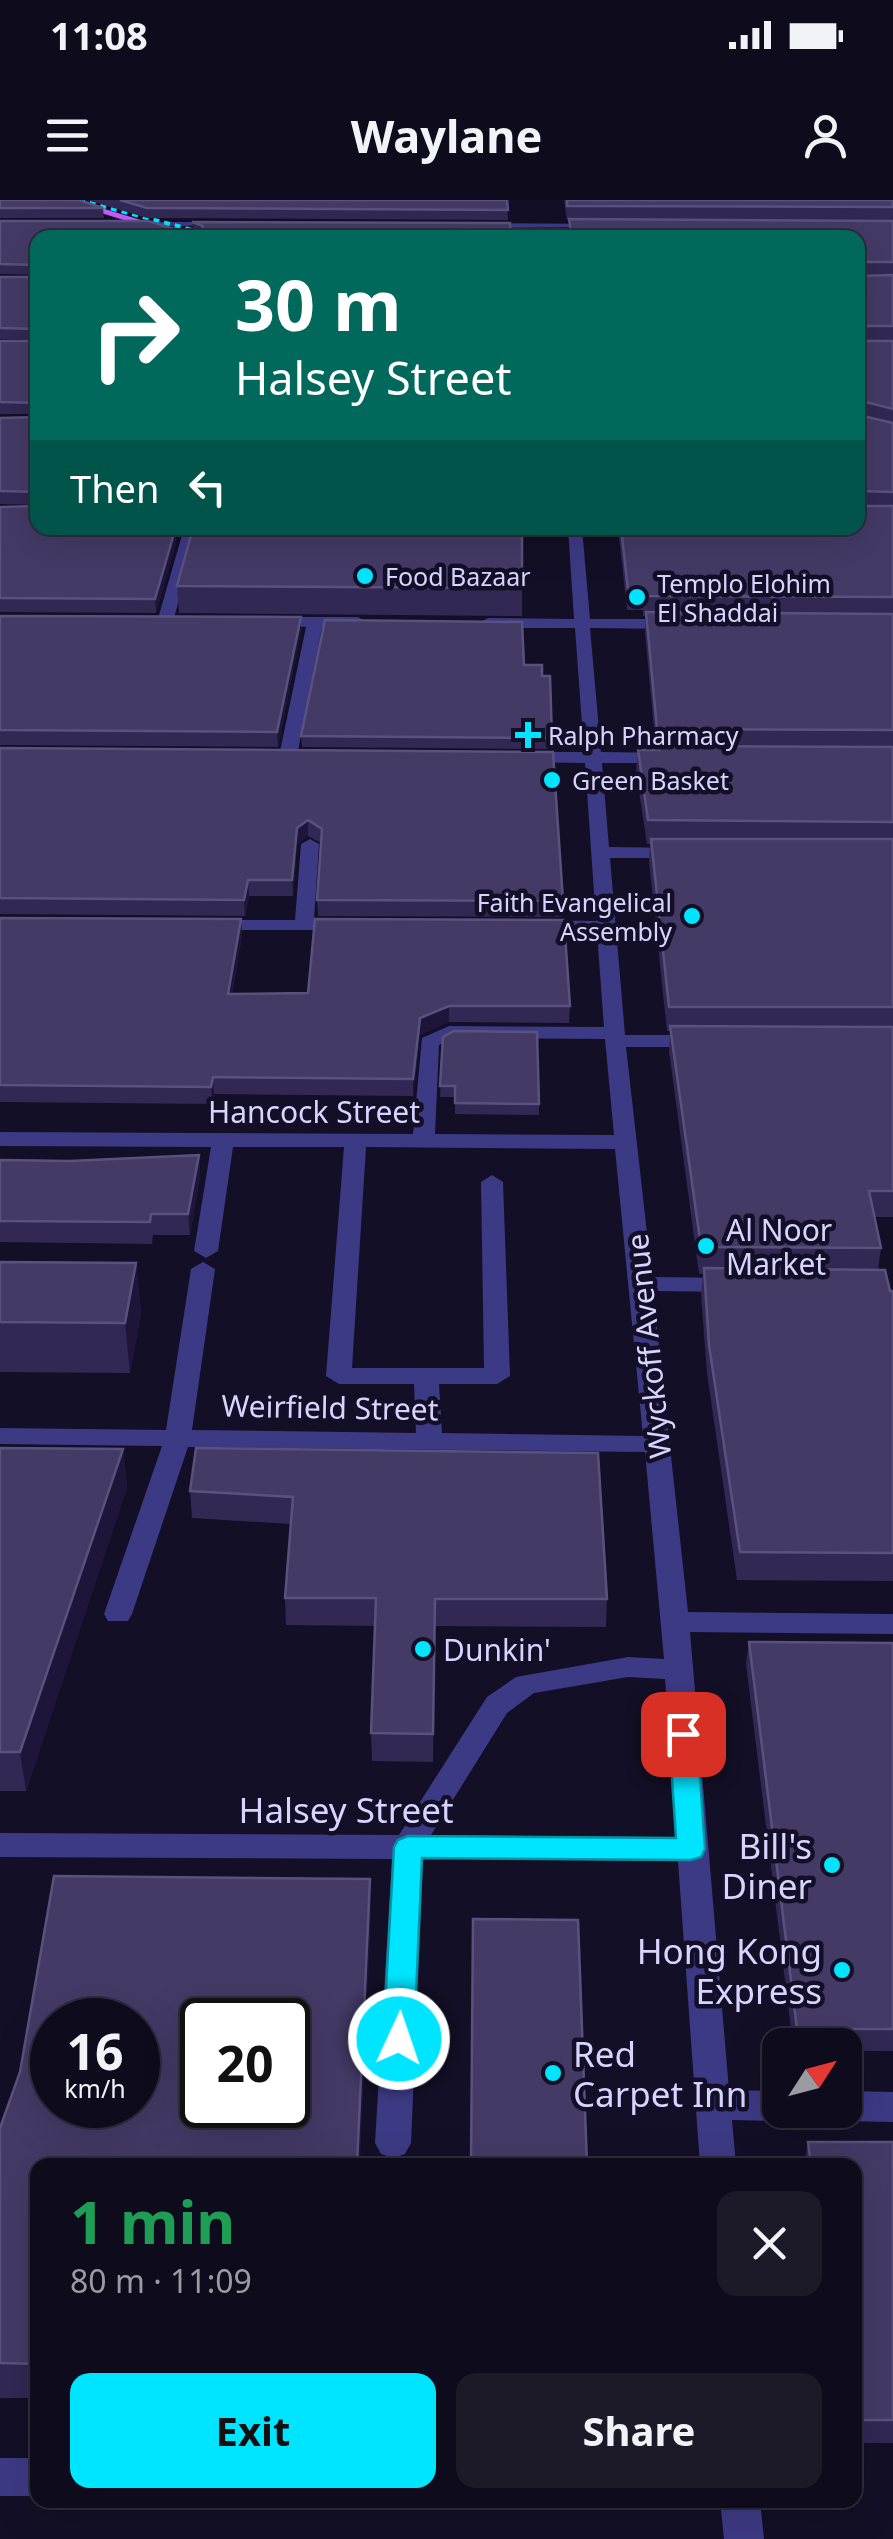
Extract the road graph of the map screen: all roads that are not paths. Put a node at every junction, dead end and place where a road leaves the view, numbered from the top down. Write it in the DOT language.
graph roads {
  1 [pos="73,201"];
  2 [pos="538,210"];
  3 [pos="107,225"];
  4 [pos="152,225"];
  5 [pos="243,225"];
  6 [pos="454,226"];
  7 [pos="622,227"];
  8 [pos="169,230"];
  9 [pos="511,230"];
  10 [pos="540,230"];
  11 [pos="573,230"];
  12 [pos="189,535"];
  13 [pos="576,535"];
  14 [pos="165,622"];
  15 [pos="245,622"];
  16 [pos="315,622"];
  17 [pos="375,622"];
  18 [pos="475,622"];
  19 [pos="584,623"];
  20 [pos="700,624"];
  21 [pos="269,756"];
  22 [pos="288,756"];
  23 [pos="308,756"];
  24 [pos="506,757"];
  25 [pos="596,758"];
  26 [pos="686,758"];
  27 [pos="310,844"];
  28 [pos="599,852"];
  29 [pos="700,853"];
  30 [pos="180,925"];
  31 [pos="304,926"];
  32 [pos="362,926"];
  33 [pos="517,926"];
  34 [pos="605,926"];
  35 [pos="615,1037"];
  36 [pos="720,1041"];
  37 [pos="0,1139"];
  38 [pos="223,1140"];
  39 [pos="355,1140"];
  40 [pos="424,1141"];
  41 [pos="627,1142"];
  42 [pos="492,1182"];
  43 [pos="640,1284"];
  44 [pos="762,1285"];
  45 [pos="426,1376"];
  46 [pos="0,1436"];
  47 [pos="178,1438"];
  48 [pos="429,1441"];
  49 [pos="658,1444"];
  50 [pos="118,1614"];
  51 [pos="676,1622"];
  52 [pos="893,1624"];
  53 [pos="679,1670"];
  54 [pos="0,1845"];
  55 [pos="408,1847"];
  56 [pos="691,1849"];
  57 [pos="714,2105"];
  58 [pos="762,2106"];
  59 [pos="862,2106"];
  60 [pos="893,2107"];
  61 [pos="394,2143"];
  62 [pos="718,2158"];
  63 [pos="0,2477"];
  64 [pos="30,2477"];
  65 [pos="741,2508"];
  66 [pos="744,2539"];
  1 -- 4 [label="main road"];
  2 -- 10 [label="street"];
  3 -- 4 [label="street"];
  4 -- 5 [label="street"];
  4 -- 8 [label="main road"];
  6 -- 9 [label="street"];
  7 -- 11 [label="street"];
  12 -- 14 [label="street"];
  13 -- 19 [label="street, Wyckoff Avenue"];
  15 -- 16 [label="street"];
  16 -- 17 [label="street"];
  16 -- 22 [label="street"];
  18 -- 19 [label="street"];
  19 -- 20 [label="street"];
  19 -- 25 [label="street, Wyckoff Avenue"];
  21 -- 22 [label="street"];
  22 -- 23 [label="street"];
  24 -- 25 [label="street"];
  25 -- 26 [label="street"];
  25 -- 28 [label="street, Wyckoff Avenue"];
  27 -- 31 [label="street"];
  28 -- 29 [label="street"];
  28 -- 34 [label="street, Wyckoff Avenue"];
  30 -- 31 [label="street"];
  31 -- 32 [label="street"];
  33 -- 34 [label="street"];
  34 -- 35 [label="street, Wyckoff Avenue"];
  35 -- 36 [label="street"];
  35 -- 40 [label="street"];
  35 -- 41 [label="street, Wyckoff Avenue"];
  37 -- 38 [label="street, Hancock Street"];
  38 -- 39 [label="street, Hancock Street"];
  38 -- 47 [label="street"];
  39 -- 40 [label="street, Hancock Street"];
  39 -- 45 [label="street"];
  40 -- 41 [label="street, Hancock Street"];
  41 -- 43 [label="street, Wyckoff Avenue"];
  42 -- 45 [label="street"];
  43 -- 44 [label="street"];
  43 -- 49 [label="street, Wyckoff Avenue"];
  45 -- 48 [label="street"];
  46 -- 47 [label="street, Weirfield Street"];
  47 -- 48 [label="street, Weirfield Street"];
  47 -- 50 [label="street"];
  48 -- 49 [label="street, Weirfield Street"];
  49 -- 51 [label="street, Wyckoff Avenue"];
  51 -- 52 [label="street"];
  51 -- 53 [label="street, Wyckoff Avenue"];
  53 -- 55 [label="street"];
  53 -- 56 [label="street, Wyckoff Avenue"];
  54 -- 55 [label="street, Halsey Street"];
  55 -- 56 [label="street, Halsey Street"];
  55 -- 61 [label="street"];
  56 -- 57 [label="street, Wyckoff Avenue"];
  57 -- 58 [label="street"];
  57 -- 62 [label="street, Wyckoff Avenue"];
  59 -- 60 [label="street"];
  63 -- 64 [label="street"];
  65 -- 66 [label="street"];
}
